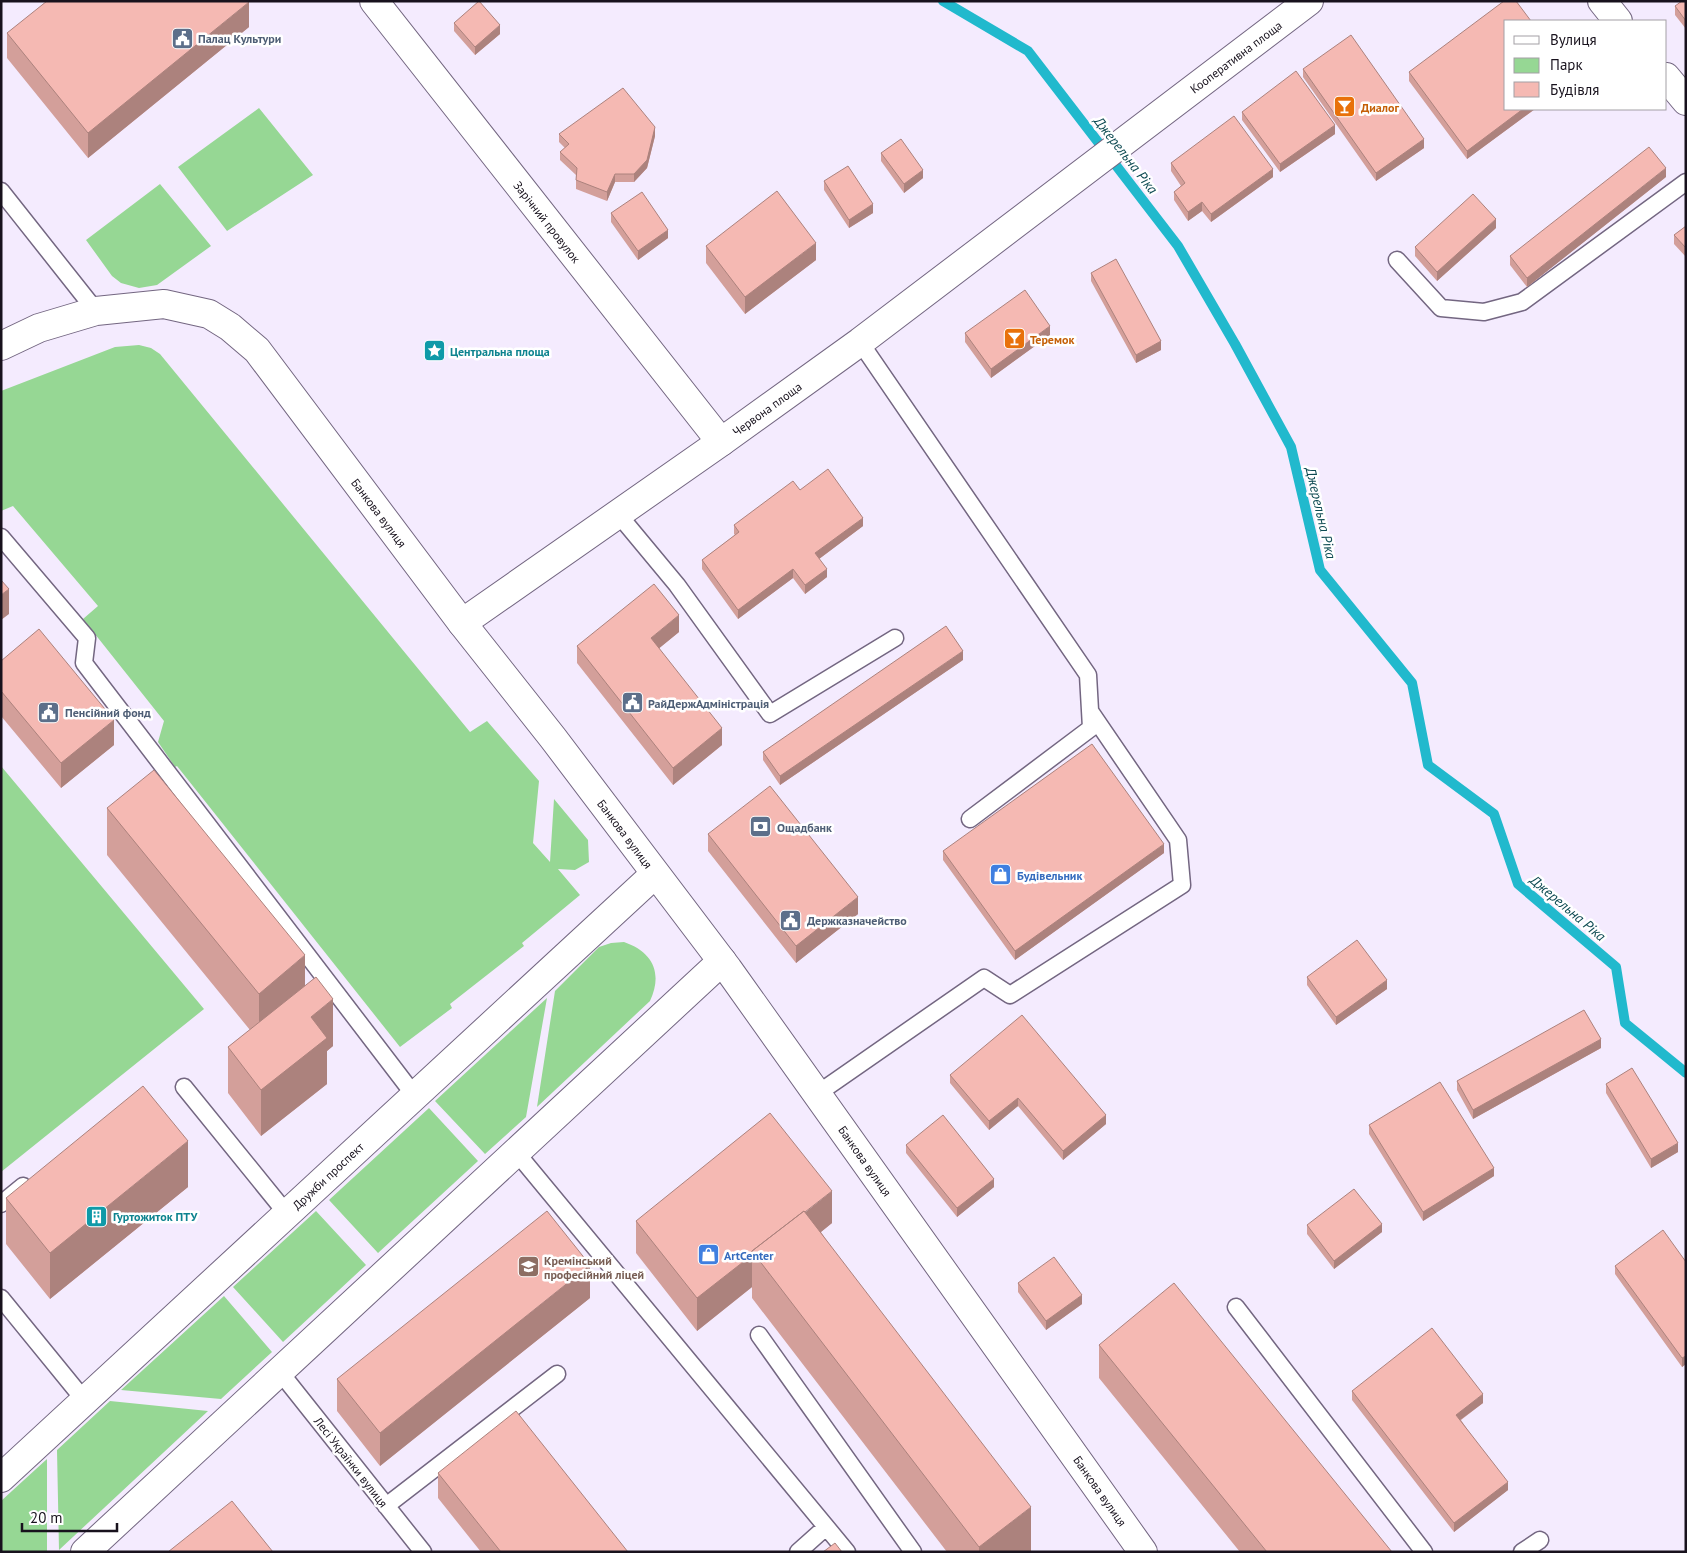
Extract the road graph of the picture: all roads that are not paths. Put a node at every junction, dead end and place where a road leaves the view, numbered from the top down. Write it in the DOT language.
graph roads {
  1 [pos="374,1"];
  2 [pos="1309,1"];
  3 [pos="1602,1"];
  4 [pos="1617,20"];
  5 [pos="1667,78"];
  6 [pos="1686,101"];
  7 [pos="1686,182"];
  8 [pos="1065,185"];
  9 [pos="1,191"];
  10 [pos="1396,260"];
  11 [pos="96,311"];
  12 [pos="860,342"];
  13 [pos="1,346"];
  14 [pos="721,442"];
  15 [pos="618,514"];
  16 [pos="1,537"];
  17 [pos="462,623"];
  18 [pos="895,638"];
  19 [pos="1090,711"];
  20 [pos="970,819"];
  21 [pos="655,874"];
  22 [pos="722,961"];
  23 [pos="184,1087"];
  24 [pos="817,1094"];
  25 [pos="416,1096"];
  26 [pos="516,1152"];
  27 [pos="37,1174"];
  28 [pos="1,1204"];
  29 [pos="287,1214"];
  30 [pos="1,1298"];
  31 [pos="1236,1308"];
  32 [pos="759,1335"];
  33 [pos="280,1372"];
  34 [pos="557,1374"];
  35 [pos="85,1401"];
  36 [pos="1,1478"];
  37 [pos="386,1506"];
  38 [pos="826,1527"];
  39 [pos="1540,1540"];
  40 [pos="85,1552"];
  41 [pos="423,1552"];
  42 [pos="798,1552"];
  43 [pos="847,1552"];
  44 [pos="913,1552"];
  45 [pos="1143,1552"];
  46 [pos="1424,1552"];
  47 [pos="1522,1552"];
  1 -- 14 [label="street, Зарічний провулок"];
  2 -- 8 [label="street, Кооперативна площа"];
  3 -- 4 [label="street"];
  5 -- 6 [label="street"];
  7 -- 10 [label="lane"];
  8 -- 12 [label="street, Червона площа"];
  9 -- 11 [label="lane"];
  11 -- 13 [label="street, Банкова вулиця"];
  11 -- 17 [label="street, Банкова вулиця"];
  12 -- 14 [label="street, Червона площа"];
  12 -- 19 [label="lane"];
  14 -- 15 [label="street, Червона площа"];
  15 -- 17 [label="street, Червона площа"];
  15 -- 18 [label="lane"];
  16 -- 25 [label="lane"];
  17 -- 21 [label="street, Банкова вулиця"];
  19 -- 20 [label="lane"];
  19 -- 24 [label="lane"];
  21 -- 22 [label="street, Банкова вулиця"];
  21 -- 25 [label="street, Дружби проспект"];
  22 -- 24 [label="street, Банкова вулиця"];
  22 -- 26 [label="street"];
  23 -- 29 [label="lane"];
  24 -- 45 [label="street, Банкова вулиця"];
  25 -- 29 [label="street, Дружби проспект"];
  26 -- 33 [label="street"];
  26 -- 38 [label="lane"];
  27 -- 28 [label="lane"];
  29 -- 35 [label="street, Дружби проспект"];
  30 -- 35 [label="lane"];
  31 -- 46 [label="lane"];
  32 -- 44 [label="lane"];
  33 -- 37 [label="lane, Лесі Українки вулиця"];
  33 -- 40 [label="street"];
  34 -- 37 [label="lane"];
  35 -- 36 [label="street, Дружби проспект"];
  37 -- 41 [label="lane, Лесі Українки вулиця"];
  38 -- 42 [label="lane"];
  38 -- 43 [label="lane"];
  39 -- 47 [label="lane"];
}
